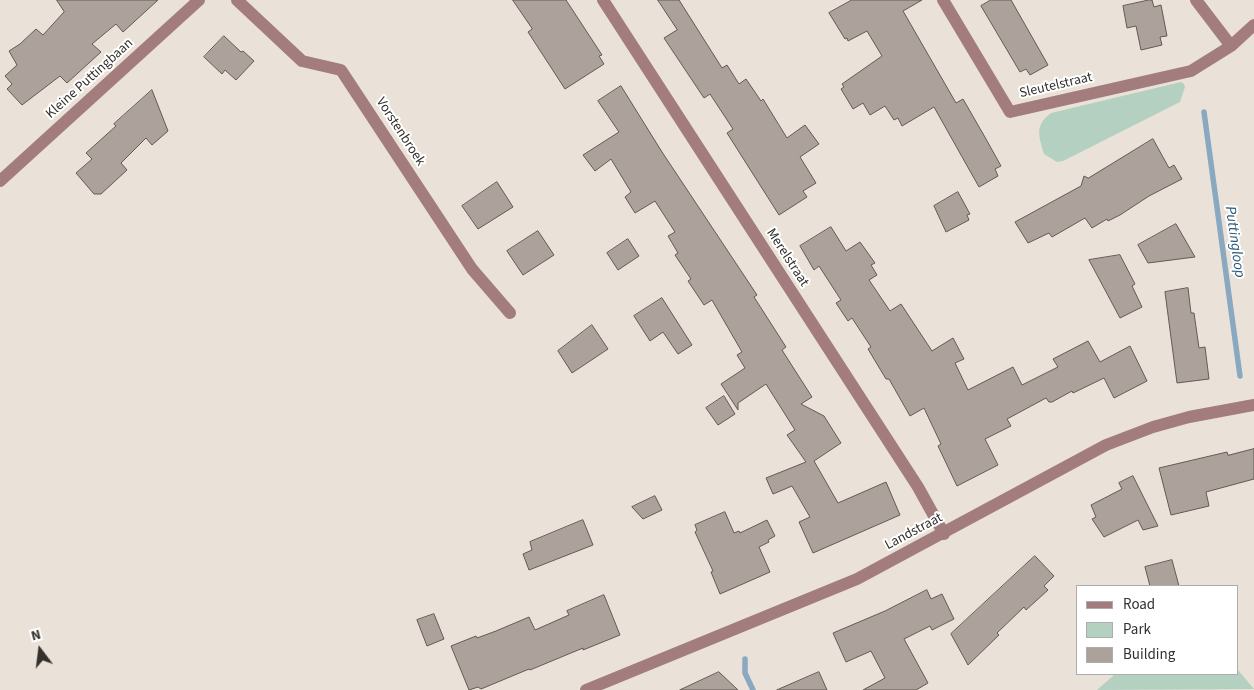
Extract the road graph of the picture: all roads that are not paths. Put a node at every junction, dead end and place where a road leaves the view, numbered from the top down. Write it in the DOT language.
graph roads {
  1 [pos="199,0"];
  2 [pos="237,0"];
  3 [pos="603,0"];
  4 [pos="943,0"];
  5 [pos="1196,0"];
  6 [pos="1254,26"];
  7 [pos="1231,46"];
  8 [pos="0,181"];
  9 [pos="510,313"];
  10 [pos="1254,405"];
  11 [pos="944,534"];
  12 [pos="586,690"];
  1 -- 8 [label="street, Kleine Puttingbaan"];
  2 -- 9 [label="street, Vorstenbroek"];
  3 -- 11 [label="street, Merelstraat"];
  4 -- 7 [label="street, Sleutelstraat"];
  5 -- 7 [label="street"];
  6 -- 7 [label="street"];
  10 -- 11 [label="street, Landstraat"];
  11 -- 12 [label="street, Landstraat"];
}
